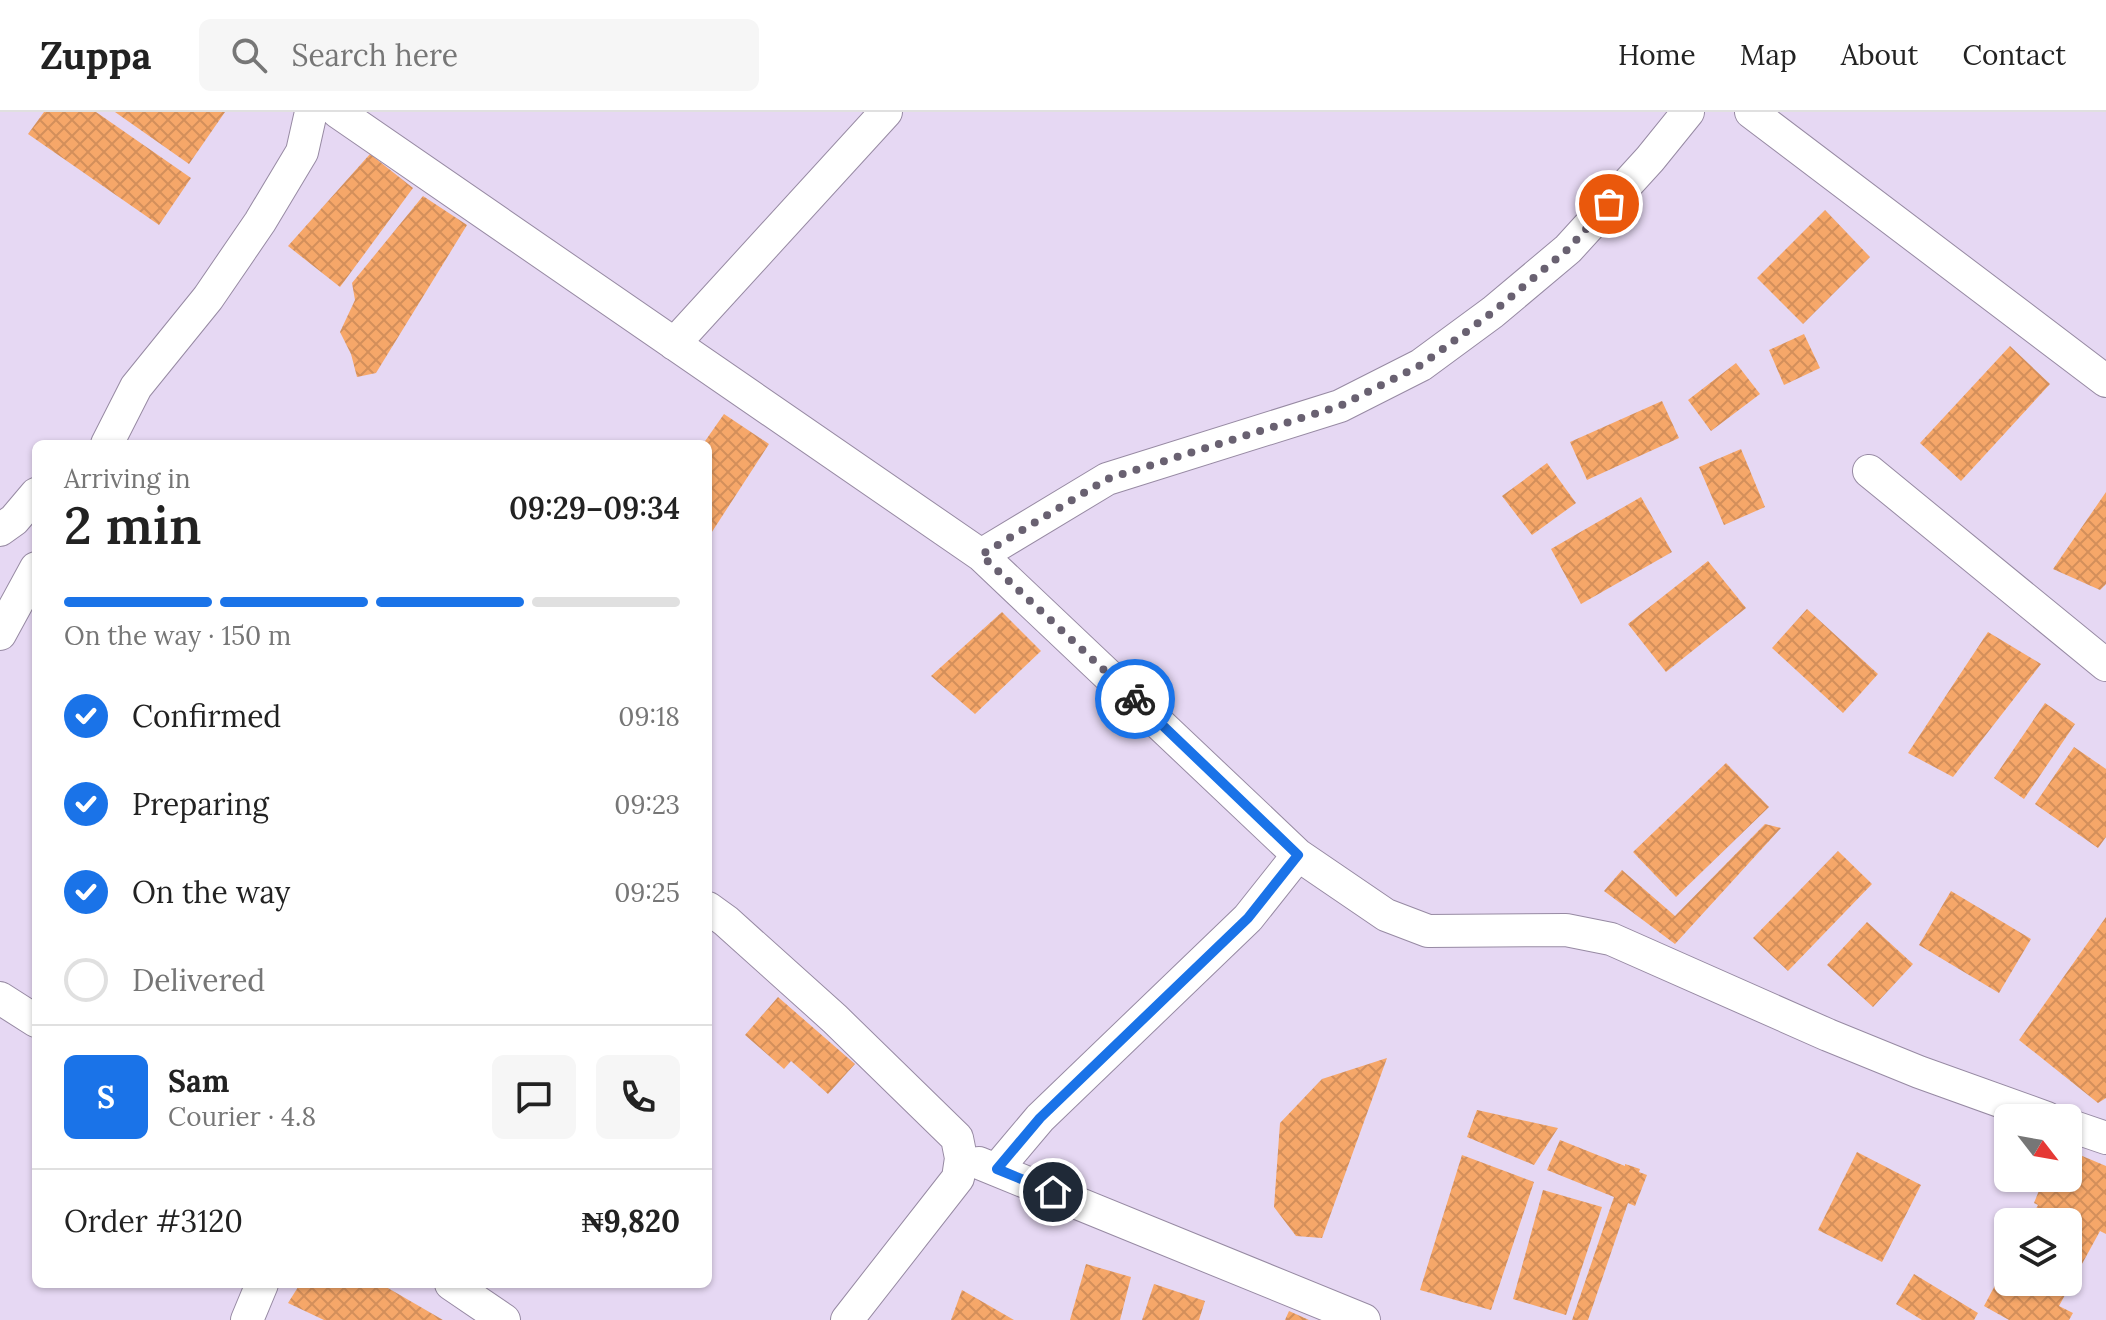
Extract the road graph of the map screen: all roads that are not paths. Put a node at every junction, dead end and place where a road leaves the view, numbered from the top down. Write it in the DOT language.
graph roads {
  1 [pos="311,112"];
  2 [pos="338,112"];
  3 [pos="886,112"];
  4 [pos="1688,112"];
  5 [pos="1751,112"];
  6 [pos="674,344"];
  7 [pos="2106,381"];
  8 [pos="111,440"];
  9 [pos="1869,471"];
  10 [pos="32,499"];
  11 [pos="0,530"];
  12 [pos="981,555"];
  13 [pos="32,575"];
  14 [pos="0,634"];
  15 [pos="2106,665"];
  16 [pos="1298,855"];
  17 [pos="712,911"];
  18 [pos="0,998"];
  19 [pos="32,1018"];
  20 [pos="2008,1104"];
  21 [pos="2082,1130"];
  22 [pos="2106,1138"];
  23 [pos="961,1158"];
  24 [pos="997,1169"];
  25 [pos="260,1288"];
  26 [pos="457,1288"];
  27 [pos="247,1320"];
  28 [pos="504,1320"];
  29 [pos="847,1320"];
  30 [pos="1364,1320"];
  1 -- 8 [label="street"];
  2 -- 6 [label="street"];
  3 -- 6 [label="street"];
  4 -- 12 [label="street"];
  5 -- 7 [label="street"];
  6 -- 12 [label="street"];
  9 -- 15 [label="street"];
  10 -- 11 [label="street"];
  12 -- 16 [label="street"];
  13 -- 14 [label="street"];
  16 -- 20 [label="street"];
  16 -- 24 [label="street"];
  17 -- 23 [label="street"];
  18 -- 19 [label="street"];
  21 -- 22 [label="street"];
  23 -- 24 [label="street"];
  23 -- 29 [label="street"];
  24 -- 30 [label="street"];
  25 -- 27 [label="street"];
  26 -- 28 [label="street"];
}
